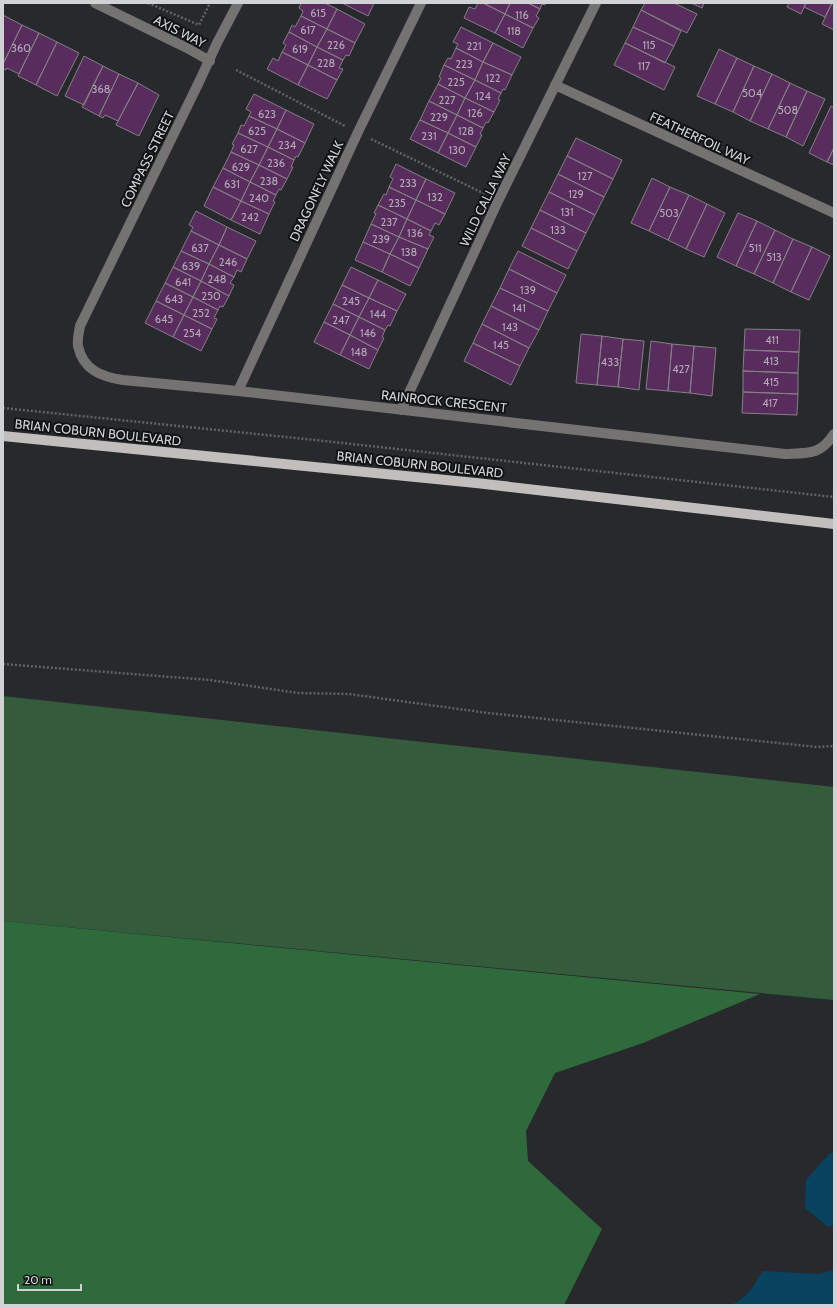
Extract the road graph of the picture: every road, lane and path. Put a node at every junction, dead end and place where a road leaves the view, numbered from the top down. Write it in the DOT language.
graph roads {
  1 [pos="95,3"];
  2 [pos="148,3"];
  3 [pos="210,3"];
  4 [pos="238,3"];
  5 [pos="421,3"];
  6 [pos="596,3"];
  7 [pos="210,60"];
  8 [pos="555,85"];
  9 [pos="834,213"];
  10 [pos="80,326"];
  11 [pos="238,391"];
  12 [pos="3,408"];
  13 [pos="401,410"];
  14 [pos="834,434"];
  15 [pos="3,436"];
  16 [pos="834,498"];
  17 [pos="834,524"];
  18 [pos="3,664"];
  19 [pos="834,746"];
  1 -- 7 [label="street, AXIS WAY"];
  2 -- 3 [label="path"];
  4 -- 7 [label="street, COMPASS STREET"];
  5 -- 11 [label="street, DRAGONFLY WALK"];
  6 -- 8 [label="street, WILD CALLA WAY"];
  7 -- 10 [label="street, COMPASS STREET"];
  8 -- 9 [label="street, FEATHERFOIL WAY"];
  8 -- 13 [label="street, WILD CALLA WAY"];
  10 -- 11 [label="street, RAINROCK CRESCENT"];
  11 -- 13 [label="street, RAINROCK CRESCENT"];
  12 -- 16 [label="path"];
  13 -- 14 [label="street, RAINROCK CRESCENT"];
  15 -- 17 [label="main road, BRIAN COBURN BOULEVARD"];
  18 -- 19 [label="path"];
}
